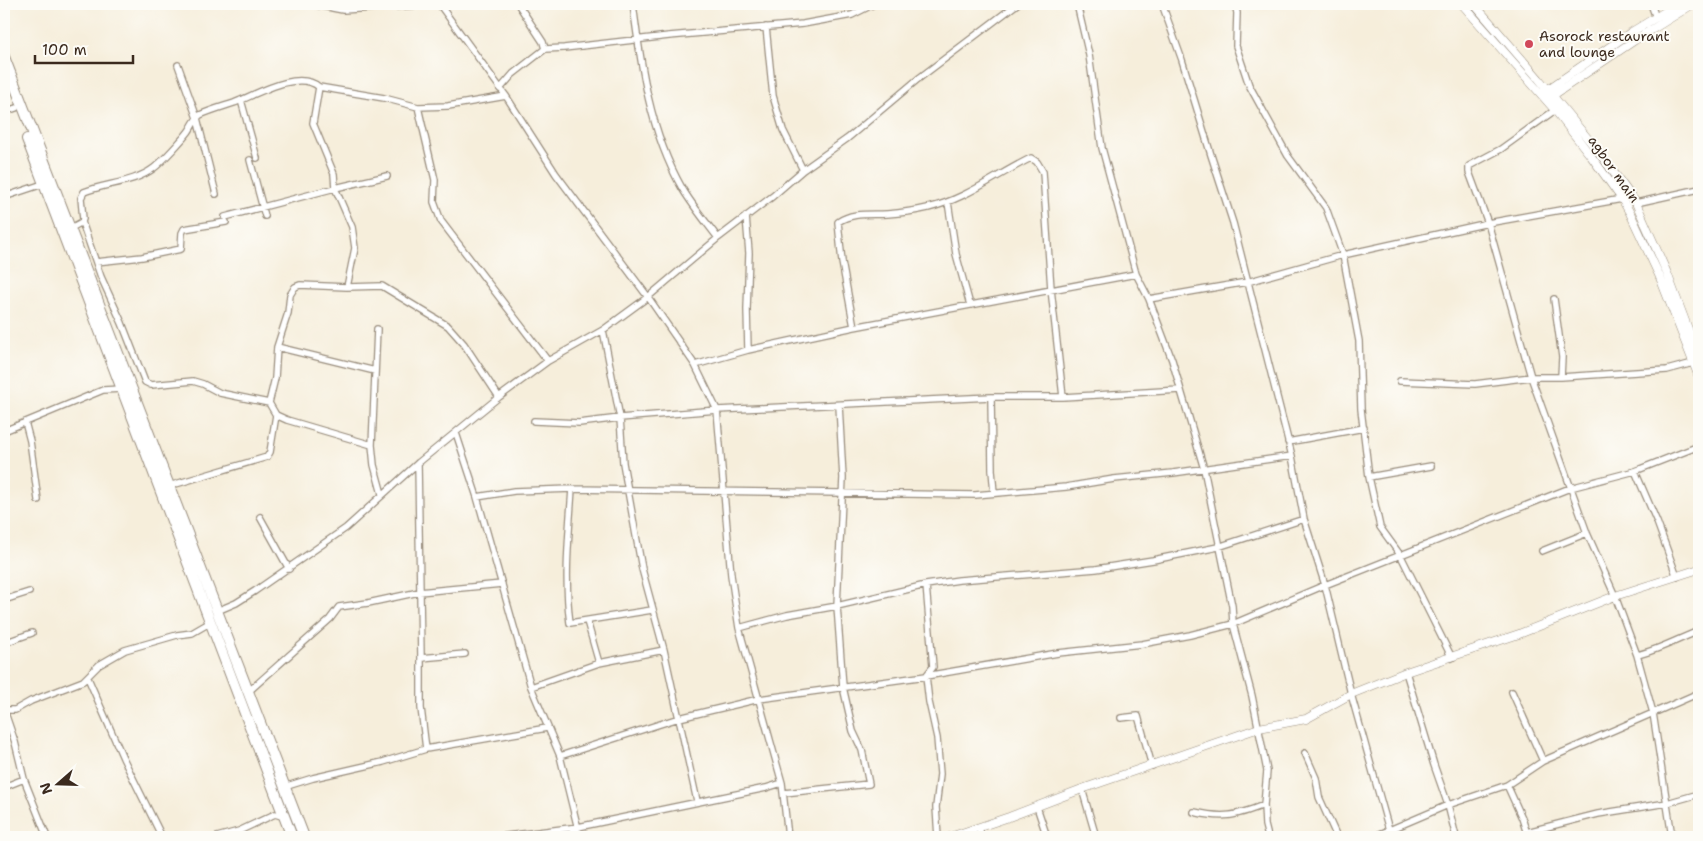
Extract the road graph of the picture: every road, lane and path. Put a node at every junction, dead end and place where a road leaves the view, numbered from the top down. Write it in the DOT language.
graph roads {
  1 [pos="312,4"];
  2 [pos="434,4"];
  3 [pos="439,4"];
  4 [pos="518,4"];
  5 [pos="633,4"];
  6 [pos="874,4"];
  7 [pos="1016,4"];
  8 [pos="1077,4"];
  9 [pos="1162,4"];
  10 [pos="1235,4"];
  11 [pos="1462,4"];
  12 [pos="1474,4"];
  13 [pos="1651,4"];
  14 [pos="1678,4"];
  15 [pos="1694,4"];
  16 [pos="1656,18"];
  17 [pos="766,27"];
  18 [pos="637,41"];
  19 [pos="545,49"];
  20 [pos="4,57"];
  21 [pos="178,65"];
  22 [pos="4,77"];
  23 [pos="320,87"];
  24 [pos="500,89"];
  25 [pos="1550,92"];
  26 [pos="506,96"];
  27 [pos="1543,97"];
  28 [pos="240,100"];
  29 [pos="418,107"];
  30 [pos="16,108"];
  31 [pos="1555,110"];
  32 [pos="4,112"];
  33 [pos="196,118"];
  34 [pos="803,170"];
  35 [pos="387,176"];
  36 [pos="43,184"];
  37 [pos="335,188"];
  38 [pos="1699,189"];
  39 [pos="216,194"];
  40 [pos="4,197"];
  41 [pos="1622,199"];
  42 [pos="948,202"];
  43 [pos="1636,203"];
  44 [pos="262,207"];
  45 [pos="265,216"];
  46 [pos="746,216"];
  47 [pos="82,222"];
  48 [pos="1488,223"];
  49 [pos="69,229"];
  50 [pos="718,238"];
  51 [pos="1343,255"];
  52 [pos="96,262"];
  53 [pos="78,263"];
  54 [pos="1136,274"];
  55 [pos="1247,282"];
  56 [pos="347,287"];
  57 [pos="1052,289"];
  58 [pos="107,292"];
  59 [pos="648,297"];
  60 [pos="96,298"];
  61 [pos="1149,299"];
  62 [pos="1554,299"];
  63 [pos="970,305"];
  64 [pos="854,327"];
  65 [pos="377,329"];
  66 [pos="603,330"];
  67 [pos="276,347"];
  68 [pos="748,350"];
  69 [pos="1696,360"];
  70 [pos="548,362"];
  71 [pos="695,365"];
  72 [pos="375,371"];
  73 [pos="1531,377"];
  74 [pos="1561,377"];
  75 [pos="1699,377"];
  76 [pos="1400,380"];
  77 [pos="122,389"];
  78 [pos="1180,390"];
  79 [pos="499,397"];
  80 [pos="991,397"];
  81 [pos="1063,397"];
  82 [pos="269,403"];
  83 [pos="839,404"];
  84 [pos="717,410"];
  85 [pos="276,415"];
  86 [pos="620,418"];
  87 [pos="534,421"];
  88 [pos="24,422"];
  89 [pos="1364,428"];
  90 [pos="4,431"];
  91 [pos="456,433"];
  92 [pos="1288,442"];
  93 [pos="372,445"];
  94 [pos="1699,446"];
  95 [pos="1292,456"];
  96 [pos="418,463"];
  97 [pos="1430,466"];
  98 [pos="1204,469"];
  99 [pos="1635,471"];
  100 [pos="1369,477"];
  101 [pos="169,486"];
  102 [pos="1570,488"];
  103 [pos="572,490"];
  104 [pos="628,490"];
  105 [pos="725,491"];
  106 [pos="994,493"];
  107 [pos="382,494"];
  108 [pos="843,494"];
  109 [pos="477,497"];
  110 [pos="38,500"];
  111 [pos="260,517"];
  112 [pos="1304,519"];
  113 [pos="1587,533"];
  114 [pos="1218,547"];
  115 [pos="1542,551"];
  116 [pos="1401,556"];
  117 [pos="289,569"];
  118 [pos="1699,569"];
  119 [pos="1677,577"];
  120 [pos="502,584"];
  121 [pos="926,585"];
  122 [pos="1325,585"];
  123 [pos="29,592"];
  124 [pos="419,592"];
  125 [pos="1615,596"];
  126 [pos="4,600"];
  127 [pos="837,606"];
  128 [pos="652,610"];
  129 [pos="217,611"];
  130 [pos="587,621"];
  131 [pos="211,622"];
  132 [pos="1233,624"];
  133 [pos="739,628"];
  134 [pos="1699,631"];
  135 [pos="32,634"];
  136 [pos="4,643"];
  137 [pos="664,650"];
  138 [pos="465,654"];
  139 [pos="1637,655"];
  140 [pos="421,658"];
  141 [pos="1452,658"];
  142 [pos="599,663"];
  143 [pos="1406,672"];
  144 [pos="926,676"];
  145 [pos="88,678"];
  146 [pos="531,687"];
  147 [pos="843,687"];
  148 [pos="248,692"];
  149 [pos="1512,692"];
  150 [pos="1699,693"];
  151 [pos="1351,694"];
  152 [pos="759,699"];
  153 [pos="4,710"];
  154 [pos="1653,713"];
  155 [pos="679,718"];
  156 [pos="1122,718"];
  157 [pos="547,728"];
  158 [pos="1259,728"];
  159 [pos="426,749"];
  160 [pos="1305,753"];
  161 [pos="560,756"];
  162 [pos="1543,761"];
  163 [pos="1152,766"];
  164 [pos="24,779"];
  165 [pos="782,783"];
  166 [pos="1507,785"];
  167 [pos="4,787"];
  168 [pos="284,787"];
  169 [pos="1082,789"];
  170 [pos="784,793"];
  171 [pos="1699,794"];
  172 [pos="697,801"];
  173 [pos="1667,803"];
  174 [pos="1264,805"];
  175 [pos="1448,805"];
  176 [pos="1037,807"];
  177 [pos="1194,812"];
  178 [pos="284,816"];
  179 [pos="578,827"];
  180 [pos="980,828"];
  181 [pos="1388,830"];
  182 [pos="1528,835"];
  183 [pos="47,837"];
  184 [pos="162,837"];
  185 [pos="217,837"];
  186 [pos="292,837"];
  187 [pos="304,837"];
  188 [pos="498,837"];
  189 [pos="580,837"];
  190 [pos="788,837"];
  191 [pos="938,837"];
  192 [pos="950,837"];
  193 [pos="980,837"];
  194 [pos="1047,837"];
  195 [pos="1096,837"];
  196 [pos="1268,837"];
  197 [pos="1337,837"];
  198 [pos="1373,837"];
  199 [pos="1391,837"];
  200 [pos="1456,837"];
  201 [pos="1672,837"];
  1 -- 2 [label="street"];
  3 -- 24 [label="street"];
  4 -- 19 [label="street"];
  5 -- 18 [label="street"];
  6 -- 17 [label="street"];
  7 -- 34 [label="street"];
  8 -- 54 [label="street"];
  9 -- 55 [label="street"];
  10 -- 51 [label="street"];
  11 -- 27 [label="street, agbor main"];
  12 -- 25 [label="street, agbor main"];
  13 -- 16 [label="street"];
  14 -- 16 [label="street"];
  15 -- 25 [label="street"];
  16 -- 25 [label="street"];
  17 -- 18 [label="street"];
  17 -- 34 [label="street"];
  18 -- 19 [label="street"];
  18 -- 50 [label="street"];
  19 -- 24 [label="street"];
  20 -- 49 [label="highway"];
  21 -- 33 [label="street"];
  22 -- 30 [label="highway"];
  23 -- 28 [label="street"];
  23 -- 29 [label="street"];
  23 -- 37 [label="street"];
  24 -- 26 [label="street"];
  25 -- 27 [label="street"];
  25 -- 43 [label="street, agbor main"];
  26 -- 29 [label="street"];
  26 -- 59 [label="street"];
  27 -- 31 [label="street, agbor main"];
  28 -- 33 [label="street"];
  28 -- 44 [label="street"];
  29 -- 70 [label="street"];
  30 -- 32 [label="street"];
  30 -- 36 [label="highway"];
  31 -- 41 [label="street, agbor main"];
  31 -- 48 [label="street"];
  33 -- 39 [label="street"];
  33 -- 47 [label="street"];
  34 -- 46 [label="street"];
  35 -- 37 [label="street"];
  36 -- 40 [label="street"];
  36 -- 53 [label="highway"];
  37 -- 44 [label="street"];
  37 -- 56 [label="street"];
  38 -- 43 [label="street"];
  41 -- 48 [label="street"];
  41 -- 69 [label="street, agbor main"];
  42 -- 57 [label="street"];
  42 -- 63 [label="street"];
  42 -- 64 [label="street"];
  43 -- 69 [label="street, agbor main"];
  44 -- 45 [label="street"];
  44 -- 52 [label="street"];
  46 -- 50 [label="street"];
  46 -- 68 [label="street"];
  47 -- 49 [label="street"];
  47 -- 52 [label="street"];
  48 -- 51 [label="street"];
  48 -- 73 [label="street"];
  49 -- 53 [label="highway"];
  50 -- 59 [label="street"];
  51 -- 55 [label="street"];
  51 -- 89 [label="street"];
  52 -- 58 [label="street"];
  53 -- 60 [label="highway"];
  53 -- 77 [label="highway"];
  54 -- 57 [label="street"];
  54 -- 61 [label="street"];
  55 -- 61 [label="street"];
  55 -- 92 [label="street"];
  56 -- 67 [label="street"];
  56 -- 79 [label="street"];
  57 -- 63 [label="street"];
  57 -- 81 [label="street"];
  58 -- 60 [label="street"];
  58 -- 82 [label="street"];
  59 -- 66 [label="street"];
  59 -- 71 [label="street"];
  60 -- 101 [label="highway"];
  61 -- 78 [label="street"];
  62 -- 74 [label="street"];
  63 -- 64 [label="street"];
  64 -- 68 [label="street"];
  65 -- 72 [label="street"];
  66 -- 70 [label="street"];
  66 -- 86 [label="street"];
  67 -- 72 [label="street"];
  67 -- 82 [label="street"];
  68 -- 71 [label="street"];
  69 -- 74 [label="street"];
  69 -- 75 [label="street, agbor main"];
  70 -- 79 [label="street"];
  71 -- 84 [label="street"];
  72 -- 93 [label="street"];
  73 -- 74 [label="street"];
  73 -- 76 [label="street"];
  73 -- 102 [label="street"];
  77 -- 88 [label="street"];
  77 -- 131 [label="highway"];
  78 -- 81 [label="street"];
  78 -- 98 [label="street"];
  79 -- 91 [label="street"];
  80 -- 81 [label="street"];
  80 -- 83 [label="street"];
  80 -- 106 [label="street"];
  82 -- 85 [label="street"];
  83 -- 84 [label="street"];
  83 -- 108 [label="street"];
  84 -- 86 [label="street"];
  84 -- 105 [label="street"];
  85 -- 93 [label="street"];
  85 -- 101 [label="street"];
  86 -- 87 [label="street"];
  86 -- 104 [label="street"];
  88 -- 90 [label="street"];
  88 -- 110 [label="street"];
  89 -- 92 [label="street"];
  89 -- 100 [label="street"];
  91 -- 96 [label="street"];
  91 -- 109 [label="street"];
  92 -- 95 [label="street"];
  93 -- 107 [label="street"];
  94 -- 99 [label="street"];
  95 -- 98 [label="street"];
  95 -- 112 [label="street"];
  96 -- 107 [label="street"];
  96 -- 124 [label="street"];
  97 -- 100 [label="street"];
  98 -- 106 [label="street"];
  98 -- 114 [label="street"];
  99 -- 102 [label="street"];
  99 -- 119 [label="street"];
  100 -- 116 [label="street"];
  101 -- 129 [label="highway"];
  102 -- 113 [label="street"];
  102 -- 116 [label="street"];
  103 -- 104 [label="street"];
  103 -- 109 [label="street"];
  103 -- 130 [label="street"];
  104 -- 105 [label="street"];
  104 -- 128 [label="street"];
  105 -- 108 [label="street"];
  105 -- 133 [label="street"];
  106 -- 108 [label="street"];
  107 -- 117 [label="street"];
  108 -- 127 [label="street"];
  109 -- 120 [label="street"];
  111 -- 117 [label="street"];
  112 -- 114 [label="street"];
  112 -- 122 [label="street"];
  113 -- 115 [label="street"];
  113 -- 125 [label="street"];
  114 -- 121 [label="street"];
  114 -- 132 [label="street"];
  116 -- 122 [label="street"];
  116 -- 141 [label="street"];
  117 -- 129 [label="street"];
  118 -- 119 [label="street"];
  119 -- 125 [label="street"];
  120 -- 124 [label="street"];
  120 -- 146 [label="street"];
  121 -- 127 [label="street"];
  121 -- 144 [label="street"];
  122 -- 132 [label="street"];
  122 -- 151 [label="street"];
  123 -- 126 [label="street"];
  124 -- 140 [label="street"];
  124 -- 148 [label="street"];
  125 -- 139 [label="street"];
  125 -- 141 [label="street"];
  127 -- 133 [label="street"];
  127 -- 147 [label="street"];
  128 -- 130 [label="street"];
  128 -- 137 [label="street"];
  129 -- 148 [label="highway"];
  130 -- 142 [label="street"];
  131 -- 145 [label="street"];
  131 -- 178 [label="highway"];
  132 -- 144 [label="street"];
  132 -- 158 [label="street"];
  133 -- 152 [label="street"];
  134 -- 139 [label="street"];
  135 -- 136 [label="street"];
  137 -- 142 [label="street"];
  137 -- 155 [label="street"];
  138 -- 140 [label="street"];
  139 -- 154 [label="street"];
  140 -- 159 [label="street"];
  141 -- 143 [label="street"];
  142 -- 146 [label="street"];
  143 -- 151 [label="street"];
  143 -- 175 [label="street"];
  144 -- 147 [label="street"];
  144 -- 191 [label="street"];
  145 -- 153 [label="street"];
  145 -- 184 [label="street"];
  146 -- 157 [label="street"];
  147 -- 152 [label="street"];
  147 -- 170 [label="street"];
  148 -- 168 [label="highway"];
  149 -- 162 [label="street"];
  150 -- 154 [label="street"];
  151 -- 158 [label="street"];
  151 -- 181 [label="street"];
  152 -- 155 [label="street"];
  152 -- 165 [label="street"];
  153 -- 164 [label="street"];
  154 -- 162 [label="street"];
  154 -- 173 [label="street"];
  155 -- 161 [label="street"];
  155 -- 172 [label="street"];
  156 -- 163 [label="street"];
  157 -- 159 [label="street"];
  157 -- 161 [label="street"];
  158 -- 163 [label="street"];
  158 -- 174 [label="street"];
  159 -- 168 [label="street"];
  160 -- 197 [label="street"];
  161 -- 179 [label="street"];
  162 -- 166 [label="street"];
  163 -- 169 [label="street"];
  164 -- 167 [label="street"];
  164 -- 183 [label="street"];
  165 -- 170 [label="street"];
  165 -- 172 [label="street"];
  166 -- 175 [label="street"];
  166 -- 182 [label="street"];
  168 -- 187 [label="highway"];
  169 -- 176 [label="street"];
  169 -- 195 [label="street"];
  170 -- 190 [label="street"];
  171 -- 173 [label="street"];
  172 -- 179 [label="street"];
  173 -- 182 [label="street"];
  173 -- 201 [label="street"];
  174 -- 177 [label="street"];
  174 -- 196 [label="street"];
  175 -- 181 [label="street"];
  175 -- 200 [label="street"];
  176 -- 180 [label="street"];
  176 -- 194 [label="street"];
  178 -- 185 [label="street"];
  178 -- 186 [label="highway"];
  179 -- 188 [label="street"];
  179 -- 189 [label="street"];
  180 -- 192 [label="street"];
  180 -- 193 [label="street"];
  181 -- 198 [label="street"];
  181 -- 199 [label="street"];
}
